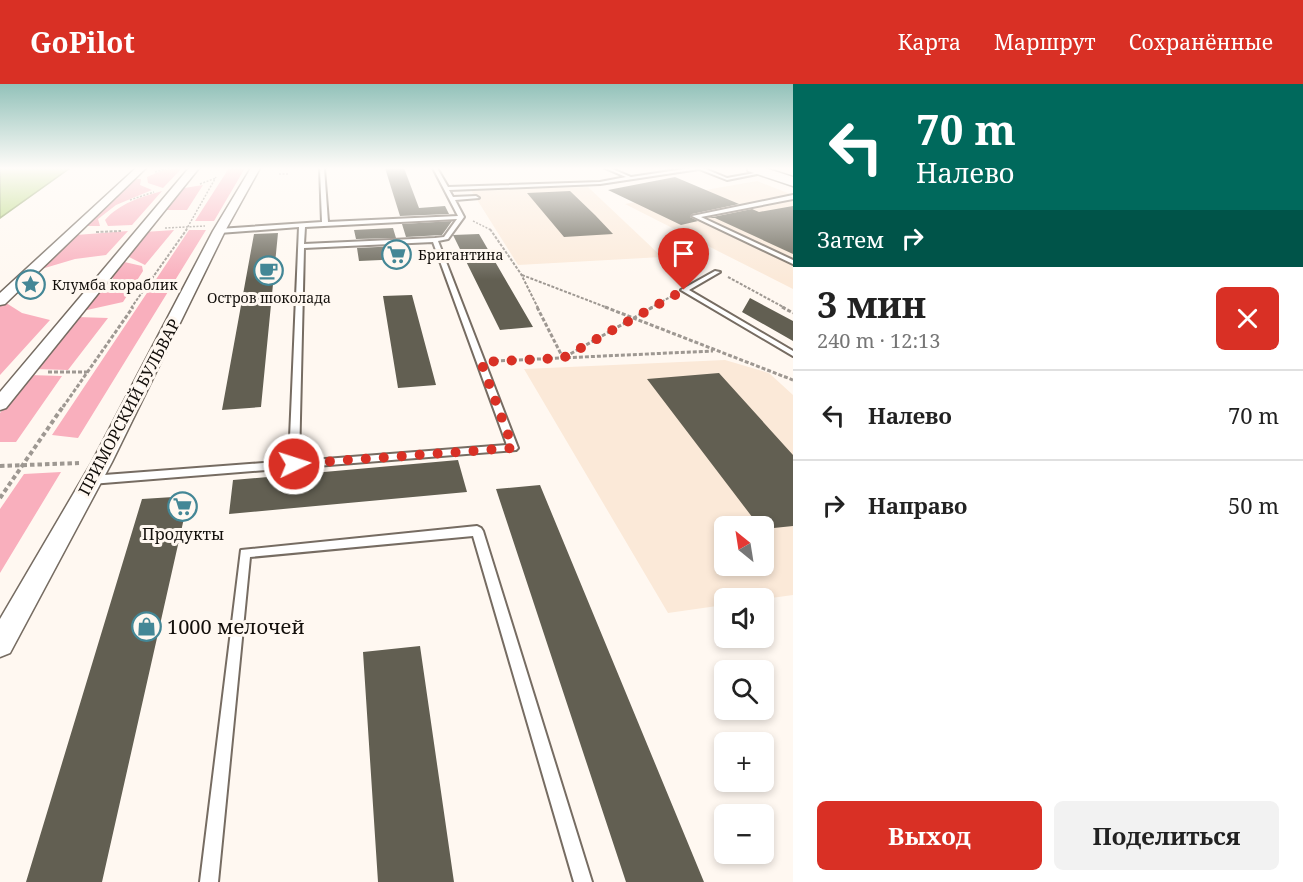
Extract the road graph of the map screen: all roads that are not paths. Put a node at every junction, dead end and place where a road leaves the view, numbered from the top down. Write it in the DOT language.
graph roads {
  1 [pos="102,205"];
  2 [pos="163,205"];
  3 [pos="234,205"];
  4 [pos="325,205"];
  5 [pos="455,205"];
  6 [pos="750,205"];
  7 [pos="461,217"];
  8 [pos="326,224"];
  9 [pos="302,225"];
  10 [pos="219,231"];
  11 [pos="435,240"];
  12 [pos="301,246"];
  13 [pos="793,262"];
  14 [pos="717,272"];
  15 [pos="0,301"];
  16 [pos="793,354"];
  17 [pos="0,404"];
  18 [pos="294,464"];
  19 [pos="91,480"];
  20 [pos="0,644"];
  21 [pos="209,882"];
  22 [pos="583,882"];
  1 -- 15 [label="street"];
  2 -- 17 [label="street"];
  3 -- 10 [label="street, ПРИМОРСКИЙ БУЛЬВАР"];
  4 -- 8 [label="lane"];
  5 -- 7 [label="lane"];
  6 -- 13 [label="lane"];
  7 -- 8 [label="lane"];
  7 -- 11 [label="lane"];
  8 -- 9 [label="lane"];
  9 -- 10 [label="lane"];
  9 -- 12 [label="lane"];
  10 -- 19 [label="street, ПРИМОРСКИЙ БУЛЬВАР"];
  11 -- 12 [label="lane"];
  11 -- 18 [label="lane"];
  12 -- 18 [label="lane"];
  14 -- 16 [label="lane"];
  18 -- 19 [label="lane"];
  19 -- 20 [label="street, ПРИМОРСКИЙ БУЛЬВАР"];
  21 -- 22 [label="lane"];
}
